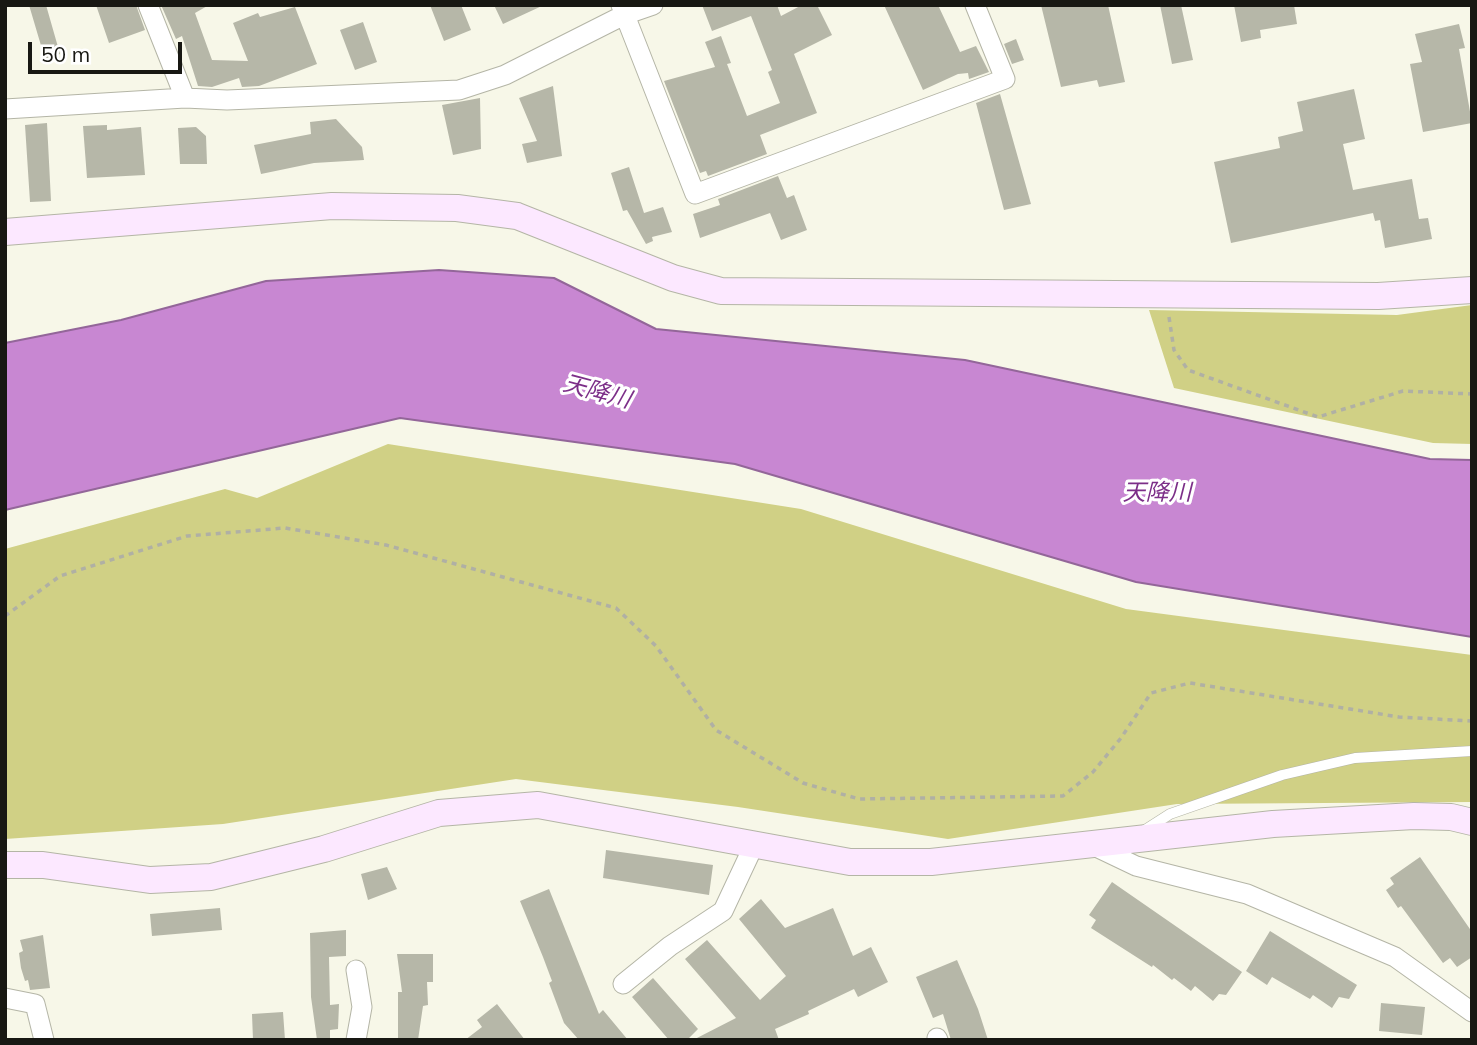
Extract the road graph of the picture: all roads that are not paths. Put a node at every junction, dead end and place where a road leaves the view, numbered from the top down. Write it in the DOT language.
graph roads {
  1 [pos="148,5"];
  2 [pos="653,5"];
  3 [pos="975,5"];
  4 [pos="622,10"];
  5 [pos="185,98"];
  6 [pos="5,108"];
  7 [pos="5,232"];
  8 [pos="1472,290"];
  9 [pos="1472,751"];
  10 [pos="1472,822"];
  11 [pos="1130,840"];
  12 [pos="754,845"];
  13 [pos="1092,845"];
  14 [pos="5,865"];
  15 [pos="356,970"];
  16 [pos="623,984"];
  17 [pos="5,998"];
  18 [pos="1472,1012"];
  19 [pos="44,1040"];
  20 [pos="356,1040"];
  1 -- 5 [label="street"];
  2 -- 4 [label="street"];
  3 -- 4 [label="street"];
  4 -- 5 [label="street"];
  5 -- 6 [label="street"];
  7 -- 8 [label="street"];
  9 -- 11 [label="lane"];
  10 -- 11 [label="street"];
  11 -- 13 [label="street"];
  12 -- 13 [label="street"];
  12 -- 14 [label="street"];
  12 -- 16 [label="street"];
  13 -- 18 [label="street"];
  15 -- 20 [label="street"];
  17 -- 19 [label="street"];
}
